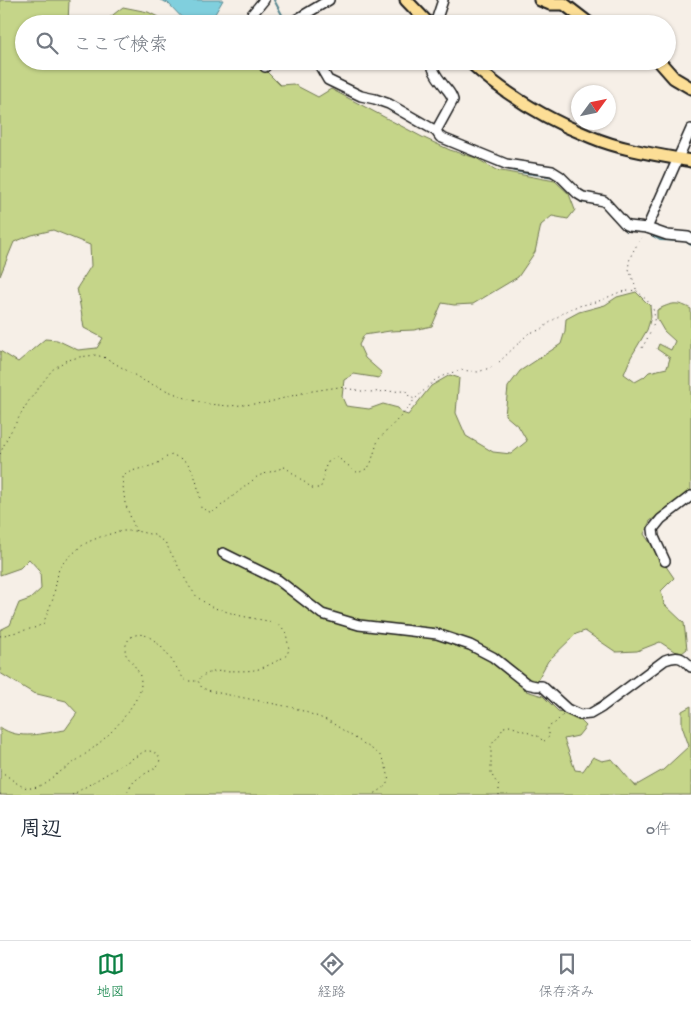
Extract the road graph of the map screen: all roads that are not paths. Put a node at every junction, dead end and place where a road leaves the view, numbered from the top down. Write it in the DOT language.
graph roads {
  1 [pos="264,0"];
  2 [pos="329,0"];
  3 [pos="406,0"];
  4 [pos="444,0"];
  5 [pos="540,0"];
  6 [pos="252,15"];
  7 [pos="304,15"];
  8 [pos="420,15"];
  9 [pos="438,15"];
  10 [pos="578,15"];
  11 [pos="322,70"];
  12 [pos="435,70"];
  13 [pos="480,70"];
  14 [pos="667,70"];
  15 [pos="691,88"];
  16 [pos="691,129"];
  17 [pos="436,130"];
  18 [pos="679,158"];
  19 [pos="691,161"];
  20 [pos="647,228"];
  21 [pos="691,239"];
  22 [pos="691,496"];
  23 [pos="223,554"];
  24 [pos="665,561"];
  25 [pos="691,667"];
  1 -- 6 [label="street"];
  2 -- 7 [label="street"];
  3 -- 8 [label="main road"];
  4 -- 9 [label="street"];
  5 -- 10 [label="main road"];
  11 -- 17 [label="street"];
  12 -- 17 [label="street"];
  13 -- 18 [label="main road"];
  14 -- 15 [label="main road"];
  16 -- 18 [label="street"];
  17 -- 20 [label="street"];
  18 -- 19 [label="main road"];
  18 -- 20 [label="street"];
  20 -- 21 [label="street"];
  22 -- 24 [label="street"];
  23 -- 25 [label="street"];
}
